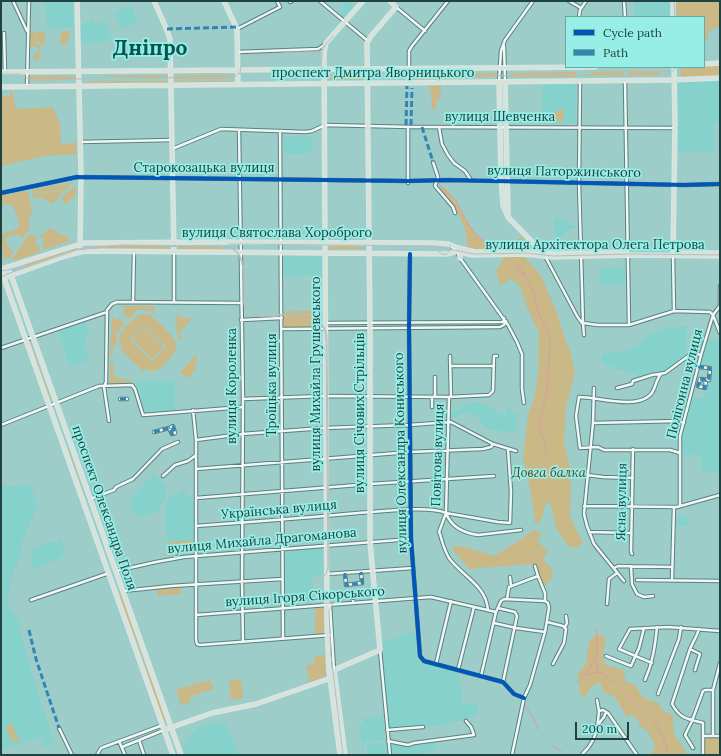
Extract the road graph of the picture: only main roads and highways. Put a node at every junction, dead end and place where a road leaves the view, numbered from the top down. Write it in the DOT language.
graph roads {
  1 [pos="77,1"];
  2 [pos="154,1"];
  3 [pos="224,1"];
  4 [pos="363,1"];
  5 [pos="390,1"];
  6 [pos="673,1"];
  7 [pos="673,16"];
  8 [pos="720,63"];
  9 [pos="705,64"];
  10 [pos="565,67"];
  11 [pos="674,68"];
  12 [pos="367,69"];
  13 [pos="409,69"];
  14 [pos="238,70"];
  15 [pos="324,70"];
  16 [pos="171,71"];
  17 [pos="3,72"];
  18 [pos="79,72"];
  19 [pos="720,78"];
  20 [pos="674,80"];
  21 [pos="368,82"];
  22 [pos="409,82"];
  23 [pos="499,82"];
  24 [pos="505,82"];
  25 [pos="324,83"];
  26 [pos="171,84"];
  27 [pos="238,84"];
  28 [pos="79,86"];
  29 [pos="1,87"];
  30 [pos="508,216"];
  31 [pos="443,239"];
  32 [pos="174,242"];
  33 [pos="326,242"];
  34 [pos="369,243"];
  35 [pos="433,243"];
  36 [pos="80,244"];
  37 [pos="535,245"];
  38 [pos="454,248"];
  39 [pos="80,252"];
  40 [pos="174,252"];
  41 [pos="515,252"];
  42 [pos="532,252"];
  43 [pos="326,253"];
  44 [pos="368,253"];
  45 [pos="463,253"];
  46 [pos="472,253"];
  47 [pos="673,254"];
  48 [pos="720,254"];
  49 [pos="544,255"];
  50 [pos="460,258"];
  51 [pos="7,268"];
  52 [pos="2,269"];
  53 [pos="11,275"];
  54 [pos="3,279"];
  55 [pos="15,287"];
  56 [pos="8,290"];
  57 [pos="116,571"];
  58 [pos="109,573"];
  59 [pos="115,591"];
  60 [pos="122,591"];
  61 [pos="335,676"];
  62 [pos="330,678"];
  63 [pos="163,725"];
  64 [pos="171,725"];
  65 [pos="164,730"];
  66 [pos="173,755"];
  67 [pos="181,755"];
  68 [pos="340,755"];
  69 [pos="345,755"];
  1 -- 18 [label="main road"];
  2 -- 16 [label="main road"];
  3 -- 14 [label="main road"];
  4 -- 15 [label="main road, вулиця Михайла Грушевського"];
  5 -- 12 [label="main road, вулиця Січових Стрільців"];
  6 -- 7 [label="main road"];
  8 -- 9 [label="main road"];
  10 -- 13 [label="main road, проспект Дмитра Яворницького"];
  11 -- 20 [label="main road"];
  12 -- 13 [label="main road, проспект Дмитра Яворницького"];
  12 -- 15 [label="main road, проспект Дмитра Яворницького"];
  12 -- 21 [label="main road, вулиця Січових Стрільців"];
  13 -- 22 [label="main road"];
  14 -- 15 [label="main road, проспект Дмитра Яворницького"];
  14 -- 16 [label="main road, проспект Дмитра Яворницького"];
  14 -- 27 [label="main road"];
  15 -- 25 [label="main road, вулиця Михайла Грушевського"];
  16 -- 18 [label="main road, проспект Дмитра Яворницького"];
  16 -- 26 [label="main road"];
  17 -- 18 [label="main road, проспект Дмитра Яворницького"];
  18 -- 28 [label="main road"];
  19 -- 20 [label="main road, проспект Дмитра Яворницького"];
  20 -- 24 [label="main road, проспект Дмитра Яворницького"];
  20 -- 47 [label="main road"];
  21 -- 22 [label="main road, проспект Дмитра Яворницького"];
  21 -- 25 [label="main road, проспект Дмитра Яворницького"];
  21 -- 34 [label="main road, вулиця Січових Стрільців"];
  22 -- 23 [label="main road, проспект Дмитра Яворницького"];
  23 -- 24 [label="main road, проспект Дмитра Яворницького"];
  23 -- 30 [label="main road"];
  24 -- 30 [label="main road"];
  25 -- 27 [label="main road, проспект Дмитра Яворницького"];
  25 -- 33 [label="main road, вулиця Михайла Грушевського"];
  26 -- 27 [label="main road, проспект Дмитра Яворницького"];
  26 -- 28 [label="main road, проспект Дмитра Яворницького"];
  26 -- 32 [label="main road"];
  28 -- 29 [label="main road, проспект Дмитра Яворницького"];
  28 -- 36 [label="main road"];
  30 -- 37 [label="main road"];
  31 -- 35 [label="main road"];
  32 -- 33 [label="main road, вулиця Святослава Хороброго"];
  32 -- 36 [label="main road, вулиця Святослава Хороброго"];
  32 -- 40 [label="main road"];
  33 -- 34 [label="main road, вулиця Святослава Хороброго"];
  33 -- 43 [label="main road, вулиця Михайла Грушевського"];
  34 -- 35 [label="main road, вулиця Святослава Хороброго"];
  34 -- 44 [label="main road, вулиця Січових Стрільців"];
  35 -- 38 [label="main road, вулиця Святослава Хороброго"];
  36 -- 39 [label="main road"];
  36 -- 51 [label="main road, вулиця Святослава Хороброго"];
  37 -- 42 [label="main road"];
  37 -- 49 [label="main road"];
  38 -- 44 [label="main road, вулиця Святослава Хороброго"];
  38 -- 45 [label="main road, вулиця Святослава Хороброго"];
  38 -- 46 [label="main road, вулиця Святослава Хороброго"];
  39 -- 40 [label="main road, вулиця Святослава Хороброго"];
  39 -- 53 [label="main road, вулиця Святослава Хороброго"];
  40 -- 43 [label="main road, вулиця Святослава Хороброго"];
  41 -- 42 [label="main road, вулиця Архітектора Олега Петрова"];
  41 -- 46 [label="main road, вулиця Архітектора Олега Петрова"];
  41 -- 49 [label="main road, вулиця Архітектора Олега Петрова"];
  42 -- 49 [label="main road, вулиця Архітектора Олега Петрова"];
  43 -- 44 [label="main road, вулиця Святослава Хороброго"];
  43 -- 62 [label="main road, вулиця Михайла Грушевського"];
  44 -- 61 [label="main road, вулиця Січових Стрільців"];
  45 -- 46 [label="main road, вулиця Святослава Хороброго"];
  45 -- 50 [label="main road"];
  47 -- 48 [label="main road, вулиця Архітектора Олега Петрова"];
  47 -- 49 [label="main road, вулиця Архітектора Олега Петрова"];
  51 -- 52 [label="main road, вулиця Святослава Хороброго"];
  51 -- 53 [label="main road, проспект Олександра Поля"];
  52 -- 54 [label="main road, проспект Олександра Поля"];
  53 -- 54 [label="main road, вулиця Святослава Хороброго"];
  53 -- 55 [label="main road, проспект Олександра Поля"];
  54 -- 56 [label="main road, проспект Олександра Поля"];
  55 -- 56 [label="main road"];
  55 -- 57 [label="main road, проспект Олександра Поля"];
  56 -- 58 [label="main road, проспект Олександра Поля"];
  57 -- 58 [label="main road"];
  57 -- 60 [label="main road, проспект Олександра Поля"];
  58 -- 59 [label="main road, проспект Олександра Поля"];
  59 -- 60 [label="main road"];
  59 -- 63 [label="main road, проспект Олександра Поля"];
  60 -- 64 [label="main road, проспект Олександра Поля"];
  61 -- 62 [label="main road"];
  61 -- 69 [label="main road"];
  62 -- 64 [label="main road"];
  62 -- 68 [label="main road, вулиця Михайла Грушевського"];
  63 -- 64 [label="main road"];
  63 -- 65 [label="main road, проспект Олександра Поля"];
  64 -- 65 [label="main road"];
  64 -- 67 [label="main road, проспект Олександра Поля"];
  65 -- 66 [label="main road, проспект Олександра Поля"];
}
